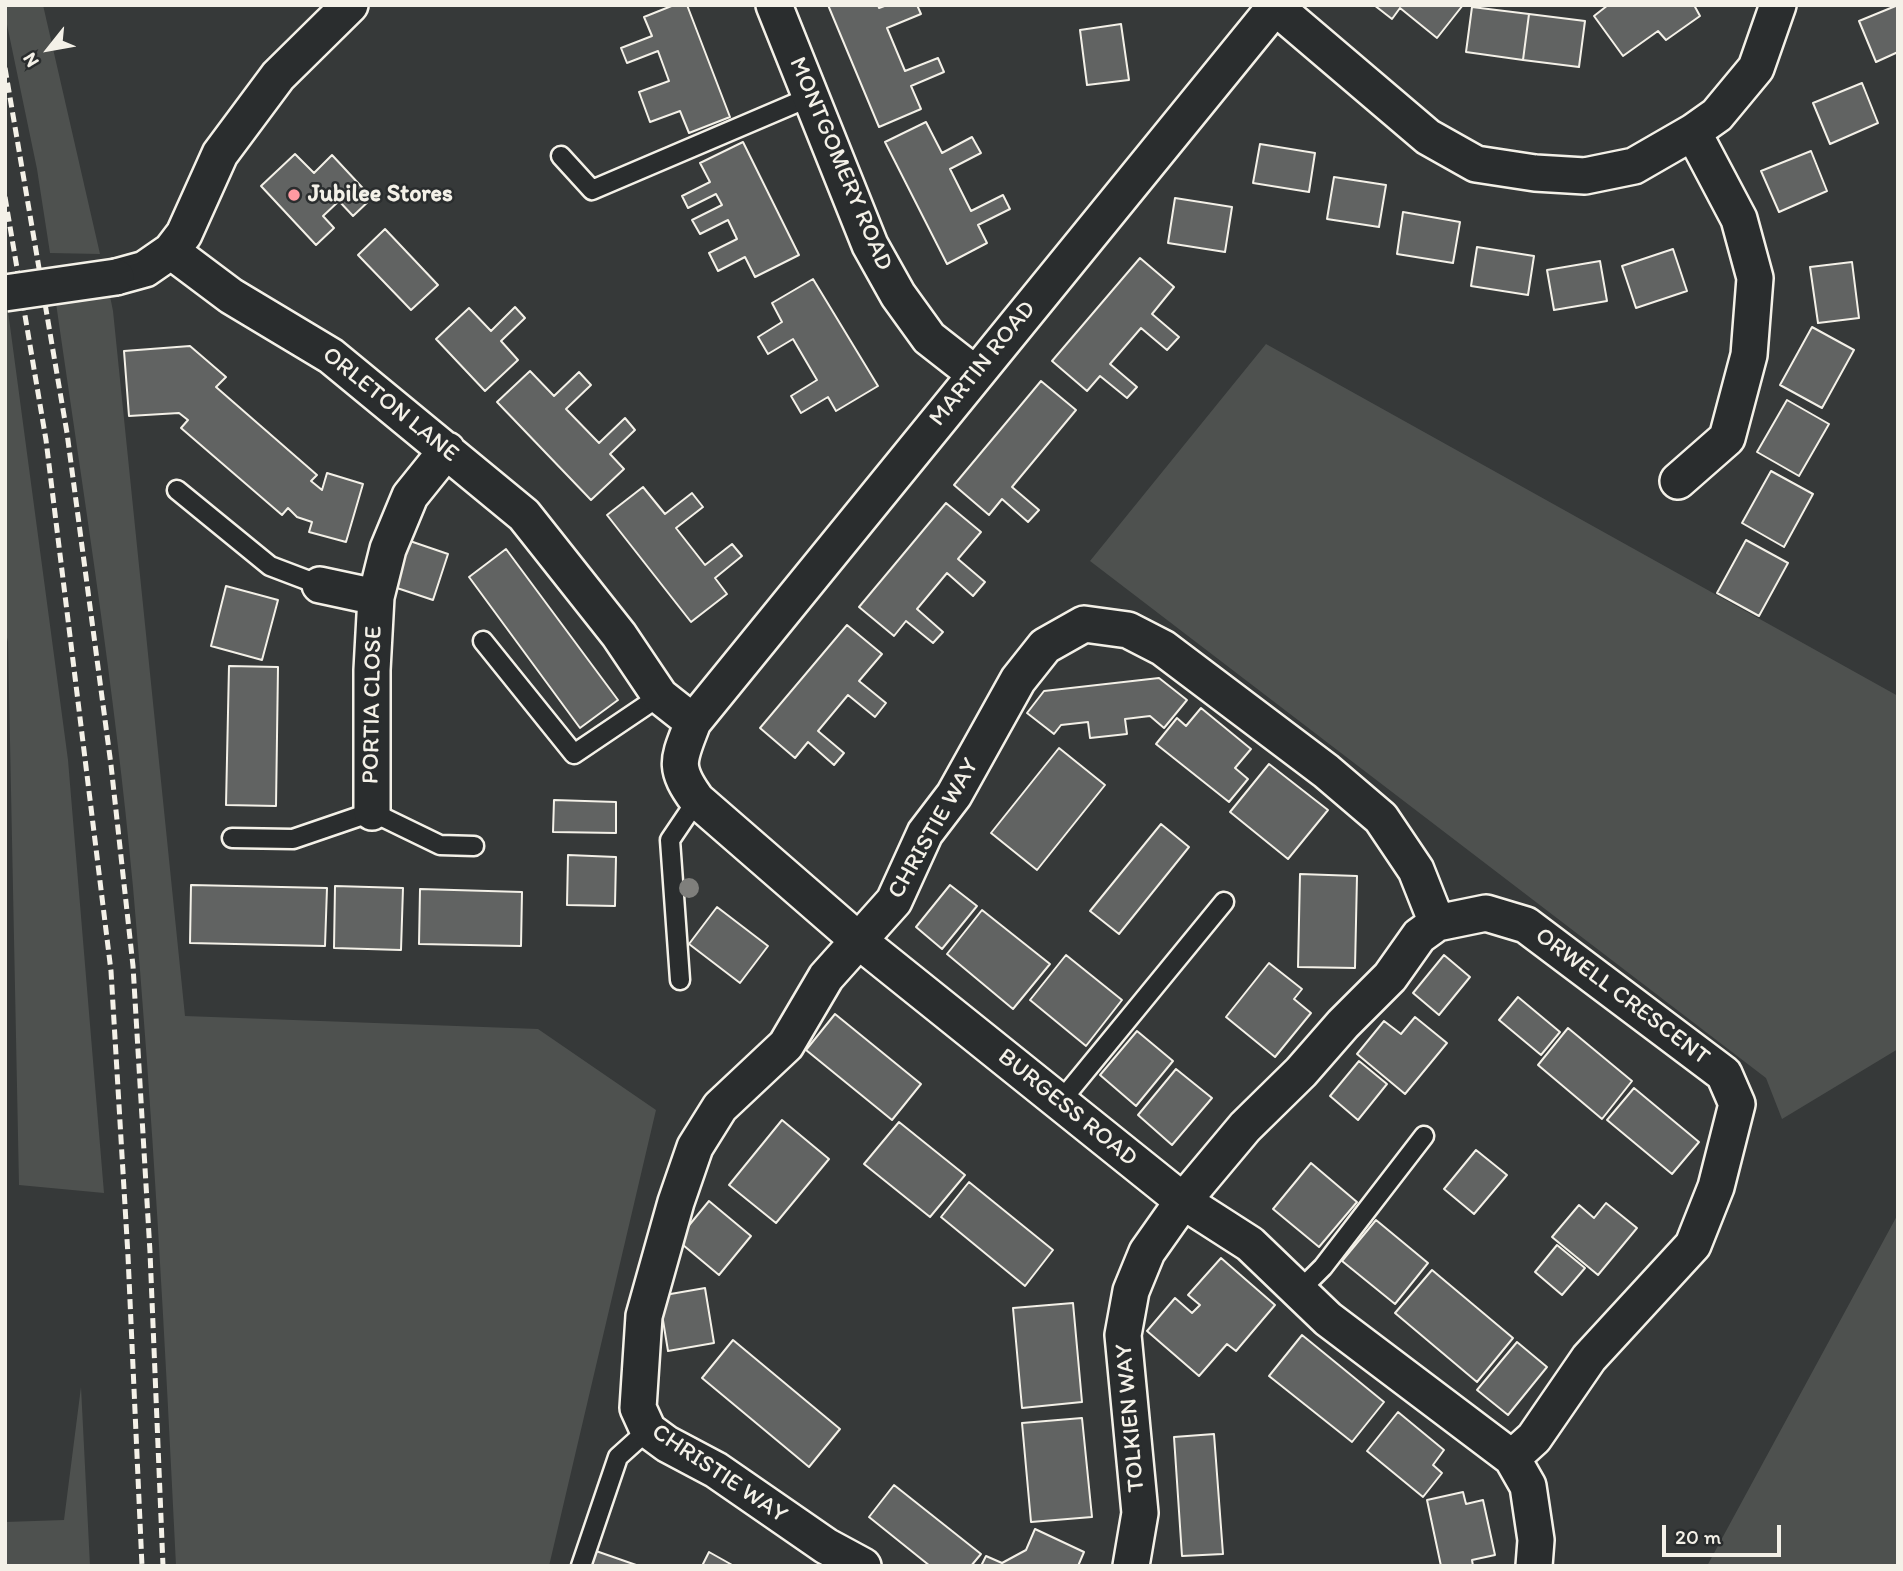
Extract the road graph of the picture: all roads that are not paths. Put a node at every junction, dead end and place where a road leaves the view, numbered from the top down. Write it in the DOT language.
graph roads {
  1 [pos="350,5"];
  2 [pos="774,5"];
  3 [pos="1777,5"];
  4 [pos="1274,6"];
  5 [pos="810,97"];
  6 [pos="1693,132"];
  7 [pos="561,156"];
  8 [pos="171,251"];
  9 [pos="5,293"];
  10 [pos="975,374"];
  11 [pos="447,450"];
  12 [pos="1678,481"];
  13 [pos="177,491"];
  14 [pos="320,585"];
  15 [pos="376,597"];
  16 [pos="483,641"];
  17 [pos="660,696"];
  18 [pos="693,722"];
  19 [pos="697,800"];
  20 [pos="372,812"];
  21 [pos="232,838"];
  22 [pos="474,846"];
  23 [pos="1224,902"];
  24 [pos="1437,923"];
  25 [pos="858,940"];
  26 [pos="680,980"];
  27 [pos="1060,1102"];
  28 [pos="1424,1136"];
  29 [pos="1183,1201"];
  30 [pos="1298,1291"];
  31 [pos="648,1430"];
  32 [pos="1512,1458"];
  33 [pos="581,1566"];
  34 [pos="863,1566"];
  35 [pos="1131,1566"];
  36 [pos="1534,1566"];
  1 -- 8 [label="street"];
  2 -- 5 [label="street, MONTGOMERY ROAD"];
  3 -- 6 [label="street"];
  4 -- 6 [label="street"];
  4 -- 10 [label="street, MARTIN ROAD"];
  5 -- 7 [label="lane"];
  5 -- 10 [label="street, MONTGOMERY ROAD"];
  6 -- 12 [label="street"];
  8 -- 9 [label="street, bridge"];
  8 -- 11 [label="street, ORLETON LANE"];
  10 -- 18 [label="street, MARTIN ROAD"];
  11 -- 15 [label="street, PORTIA CLOSE"];
  11 -- 17 [label="street, ORLETON LANE"];
  13 -- 14 [label="lane"];
  14 -- 15 [label="street, PORTIA CLOSE"];
  15 -- 20 [label="street, PORTIA CLOSE"];
  16 -- 17 [label="lane"];
  17 -- 18 [label="street, ORLETON LANE"];
  18 -- 19 [label="street, BURGESS ROAD"];
  19 -- 25 [label="street, BURGESS ROAD"];
  19 -- 26 [label="lane"];
  20 -- 21 [label="lane"];
  20 -- 22 [label="lane"];
  23 -- 27 [label="lane"];
  24 -- 25 [label="street, CHRISTIE WAY"];
  24 -- 29 [label="street"];
  24 -- 32 [label="street, ORWELL CRESCENT"];
  25 -- 27 [label="street, BURGESS ROAD"];
  25 -- 31 [label="street, CHRISTIE WAY"];
  27 -- 29 [label="street, BURGESS ROAD"];
  28 -- 30 [label="lane"];
  29 -- 30 [label="street, BURGESS ROAD"];
  29 -- 35 [label="street, TOLKIEN WAY"];
  30 -- 32 [label="street, BURGESS ROAD"];
  31 -- 33 [label="lane"];
  31 -- 34 [label="street, CHRISTIE WAY"];
  32 -- 36 [label="street"];
}
